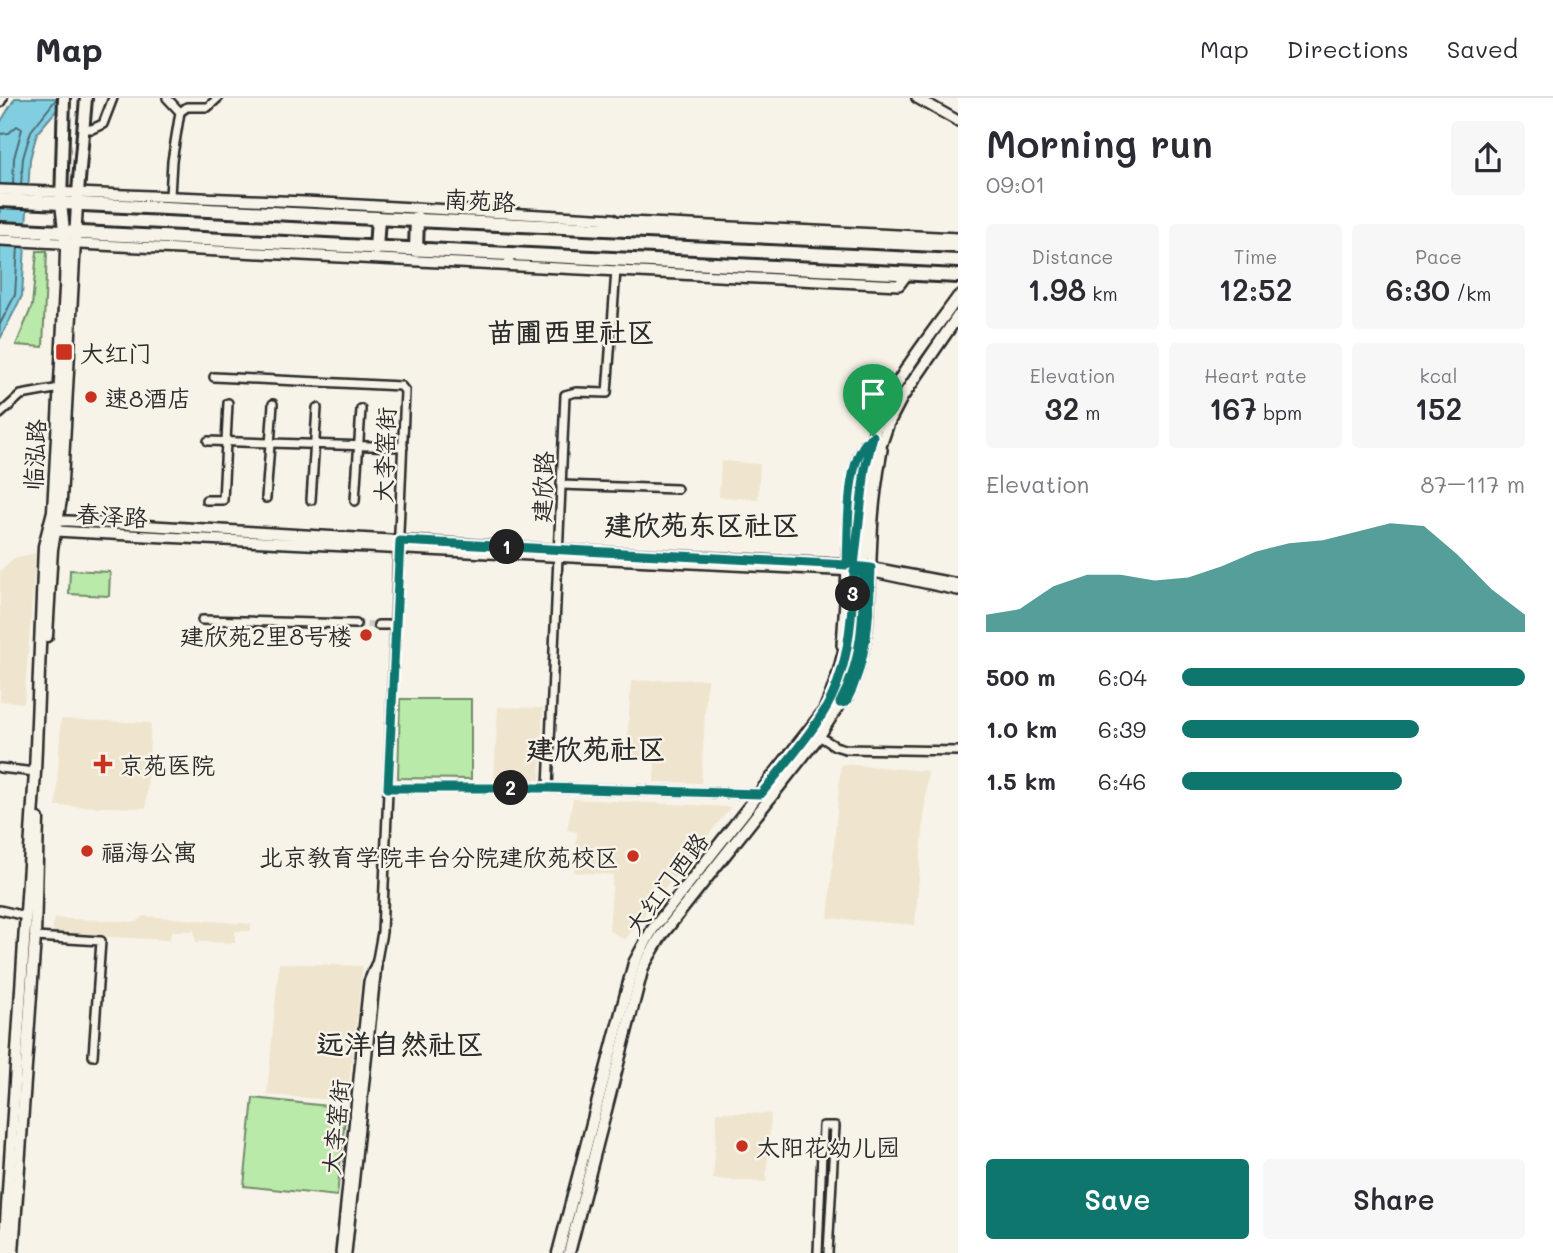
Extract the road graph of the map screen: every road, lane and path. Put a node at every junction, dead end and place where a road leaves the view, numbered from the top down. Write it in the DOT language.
graph roads {
  1 [pos="3,98"];
  2 [pos="64,98"];
  3 [pos="86,98"];
  4 [pos="113,98"];
  5 [pos="167,98"];
  6 [pos="218,98"];
  7 [pos="917,98"];
  8 [pos="0,103"];
  9 [pos="180,112"];
  10 [pos="958,121"];
  11 [pos="84,129"];
  12 [pos="0,190"];
  13 [pos="170,196"];
  14 [pos="39,197"];
  15 [pos="61,198"];
  16 [pos="77,199"];
  17 [pos="0,200"];
  18 [pos="377,218"];
  19 [pos="417,218"];
  20 [pos="613,219"];
  21 [pos="595,227"];
  22 [pos="0,229"];
  23 [pos="781,229"];
  24 [pos="37,237"];
  25 [pos="70,238"];
  26 [pos="958,238"];
  27 [pos="0,240"];
  28 [pos="814,241"];
  29 [pos="958,246"];
  30 [pos="376,249"];
  31 [pos="416,250"];
  32 [pos="616,270"];
  33 [pos="908,273"];
  34 [pos="958,276"];
  35 [pos="958,297"];
  36 [pos="958,316"];
  37 [pos="214,377"];
  38 [pos="60,388"];
  39 [pos="228,403"];
  40 [pos="273,404"];
  41 [pos="317,408"];
  42 [pos="361,409"];
  43 [pos="0,414"];
  44 [pos="208,441"];
  45 [pos="226,442"];
  46 [pos="270,443"];
  47 [pos="314,444"];
  48 [pos="359,446"];
  49 [pos="403,447"];
  50 [pos="561,485"];
  51 [pos="677,489"];
  52 [pos="266,498"];
  53 [pos="206,500"];
  54 [pos="311,500"];
  55 [pos="355,501"];
  56 [pos="55,525"];
  57 [pos="400,545"];
  58 [pos="558,554"];
  59 [pos="859,569"];
  60 [pos="958,584"];
  61 [pos="958,590"];
  62 [pos="202,620"];
  63 [pos="356,624"];
  64 [pos="378,625"];
  65 [pos="395,625"];
  66 [pos="819,736"];
  67 [pos="958,751"];
  68 [pos="0,768"];
  69 [pos="35,772"];
  70 [pos="388,788"];
  71 [pos="548,788"];
  72 [pos="761,794"];
  73 [pos="0,910"];
  74 [pos="25,916"];
  75 [pos="35,937"];
  76 [pos="376,965"];
  77 [pos="93,1056"];
  78 [pos="5,1251"];
  79 [pos="344,1253"];
  80 [pos="558,1253"];
  81 [pos="569,1253"];
  82 [pos="818,1253"];
  83 [pos="828,1253"];
  1 -- 8 [label="street"];
  2 -- 15 [label="main road"];
  3 -- 11 [label="main road"];
  4 -- 11 [label="street"];
  5 -- 9 [label="street"];
  6 -- 9 [label="street"];
  7 -- 10 [label="street"];
  9 -- 13 [label="street"];
  11 -- 16 [label="main road"];
  12 -- 14 [label="street"];
  13 -- 16 [label="street"];
  13 -- 20 [label="street"];
  14 -- 15 [label="highway, 南苑路"];
  14 -- 17 [label="highway, 南苑路"];
  15 -- 16 [label="highway, 南苑路"];
  15 -- 25 [label="main road, 临泓路"];
  16 -- 18 [label="highway, 南苑路"];
  16 -- 25 [label="main road, 临泓路"];
  18 -- 19 [label="highway, 南苑路"];
  18 -- 30 [label="highway"];
  19 -- 21 [label="highway, 南苑路"];
  19 -- 31 [label="highway"];
  20 -- 21 [label="street"];
  20 -- 23 [label="street"];
  21 -- 28 [label="highway, 南苑路"];
  22 -- 24 [label="highway"];
  23 -- 26 [label="street"];
  23 -- 28 [label="street"];
  24 -- 25 [label="highway"];
  24 -- 27 [label="street"];
  25 -- 30 [label="highway"];
  25 -- 32 [label="street"];
  25 -- 38 [label="main road, 临泓路"];
  25 -- 56 [label="main road, 临泓路"];
  28 -- 29 [label="highway, 南苑路"];
  30 -- 31 [label="highway"];
  31 -- 33 [label="highway"];
  32 -- 33 [label="street"];
  32 -- 50 [label="street, 建欣路"];
  33 -- 34 [label="highway"];
  35 -- 59 [label="main road, 大红门西路"];
  36 -- 59 [label="main road, 大红门西路"];
  37 -- 49 [label="street, 大李窑街"];
  38 -- 43 [label="street"];
  38 -- 56 [label="main road, 临泓路"];
  39 -- 45 [label="street"];
  40 -- 46 [label="street"];
  41 -- 47 [label="street"];
  42 -- 48 [label="street"];
  44 -- 45 [label="street"];
  45 -- 46 [label="street"];
  45 -- 53 [label="street"];
  46 -- 47 [label="street"];
  46 -- 52 [label="street"];
  47 -- 48 [label="street"];
  47 -- 54 [label="street"];
  48 -- 49 [label="street"];
  48 -- 55 [label="street"];
  49 -- 57 [label="street, 大李窑街"];
  50 -- 51 [label="street"];
  50 -- 58 [label="street, 建欣路"];
  56 -- 57 [label="street, 春泽路"];
  56 -- 69 [label="main road, 临泓路"];
  56 -- 75 [label="main road, 临泓路"];
  57 -- 58 [label="street, 春泽路"];
  57 -- 65 [label="street, 大李窑街"];
  58 -- 59 [label="street, 春泽路"];
  58 -- 71 [label="street, 建欣路"];
  59 -- 60 [label="street, 春泽路"];
  59 -- 61 [label="street, 春泽路"];
  59 -- 66 [label="main road, 大红门西路"];
  59 -- 72 [label="main road, 大红门西路"];
  62 -- 63 [label="street"];
  64 -- 65 [label="street"];
  65 -- 70 [label="street, 大李窑街"];
  66 -- 67 [label="street"];
  66 -- 81 [label="main road, 大红门西路"];
  68 -- 69 [label="street"];
  69 -- 74 [label="main road, 临泓路"];
  70 -- 71 [label="street"];
  70 -- 76 [label="street, 大李窑街"];
  71 -- 72 [label="street"];
  72 -- 80 [label="main road, 大红门西路"];
  73 -- 74 [label="street"];
  74 -- 78 [label="main road, 临泓路"];
  75 -- 77 [label="street"];
  75 -- 78 [label="main road, 临泓路"];
  76 -- 79 [label="street, 大李窑街"];
  82 -- 83 [label="street"];
}
